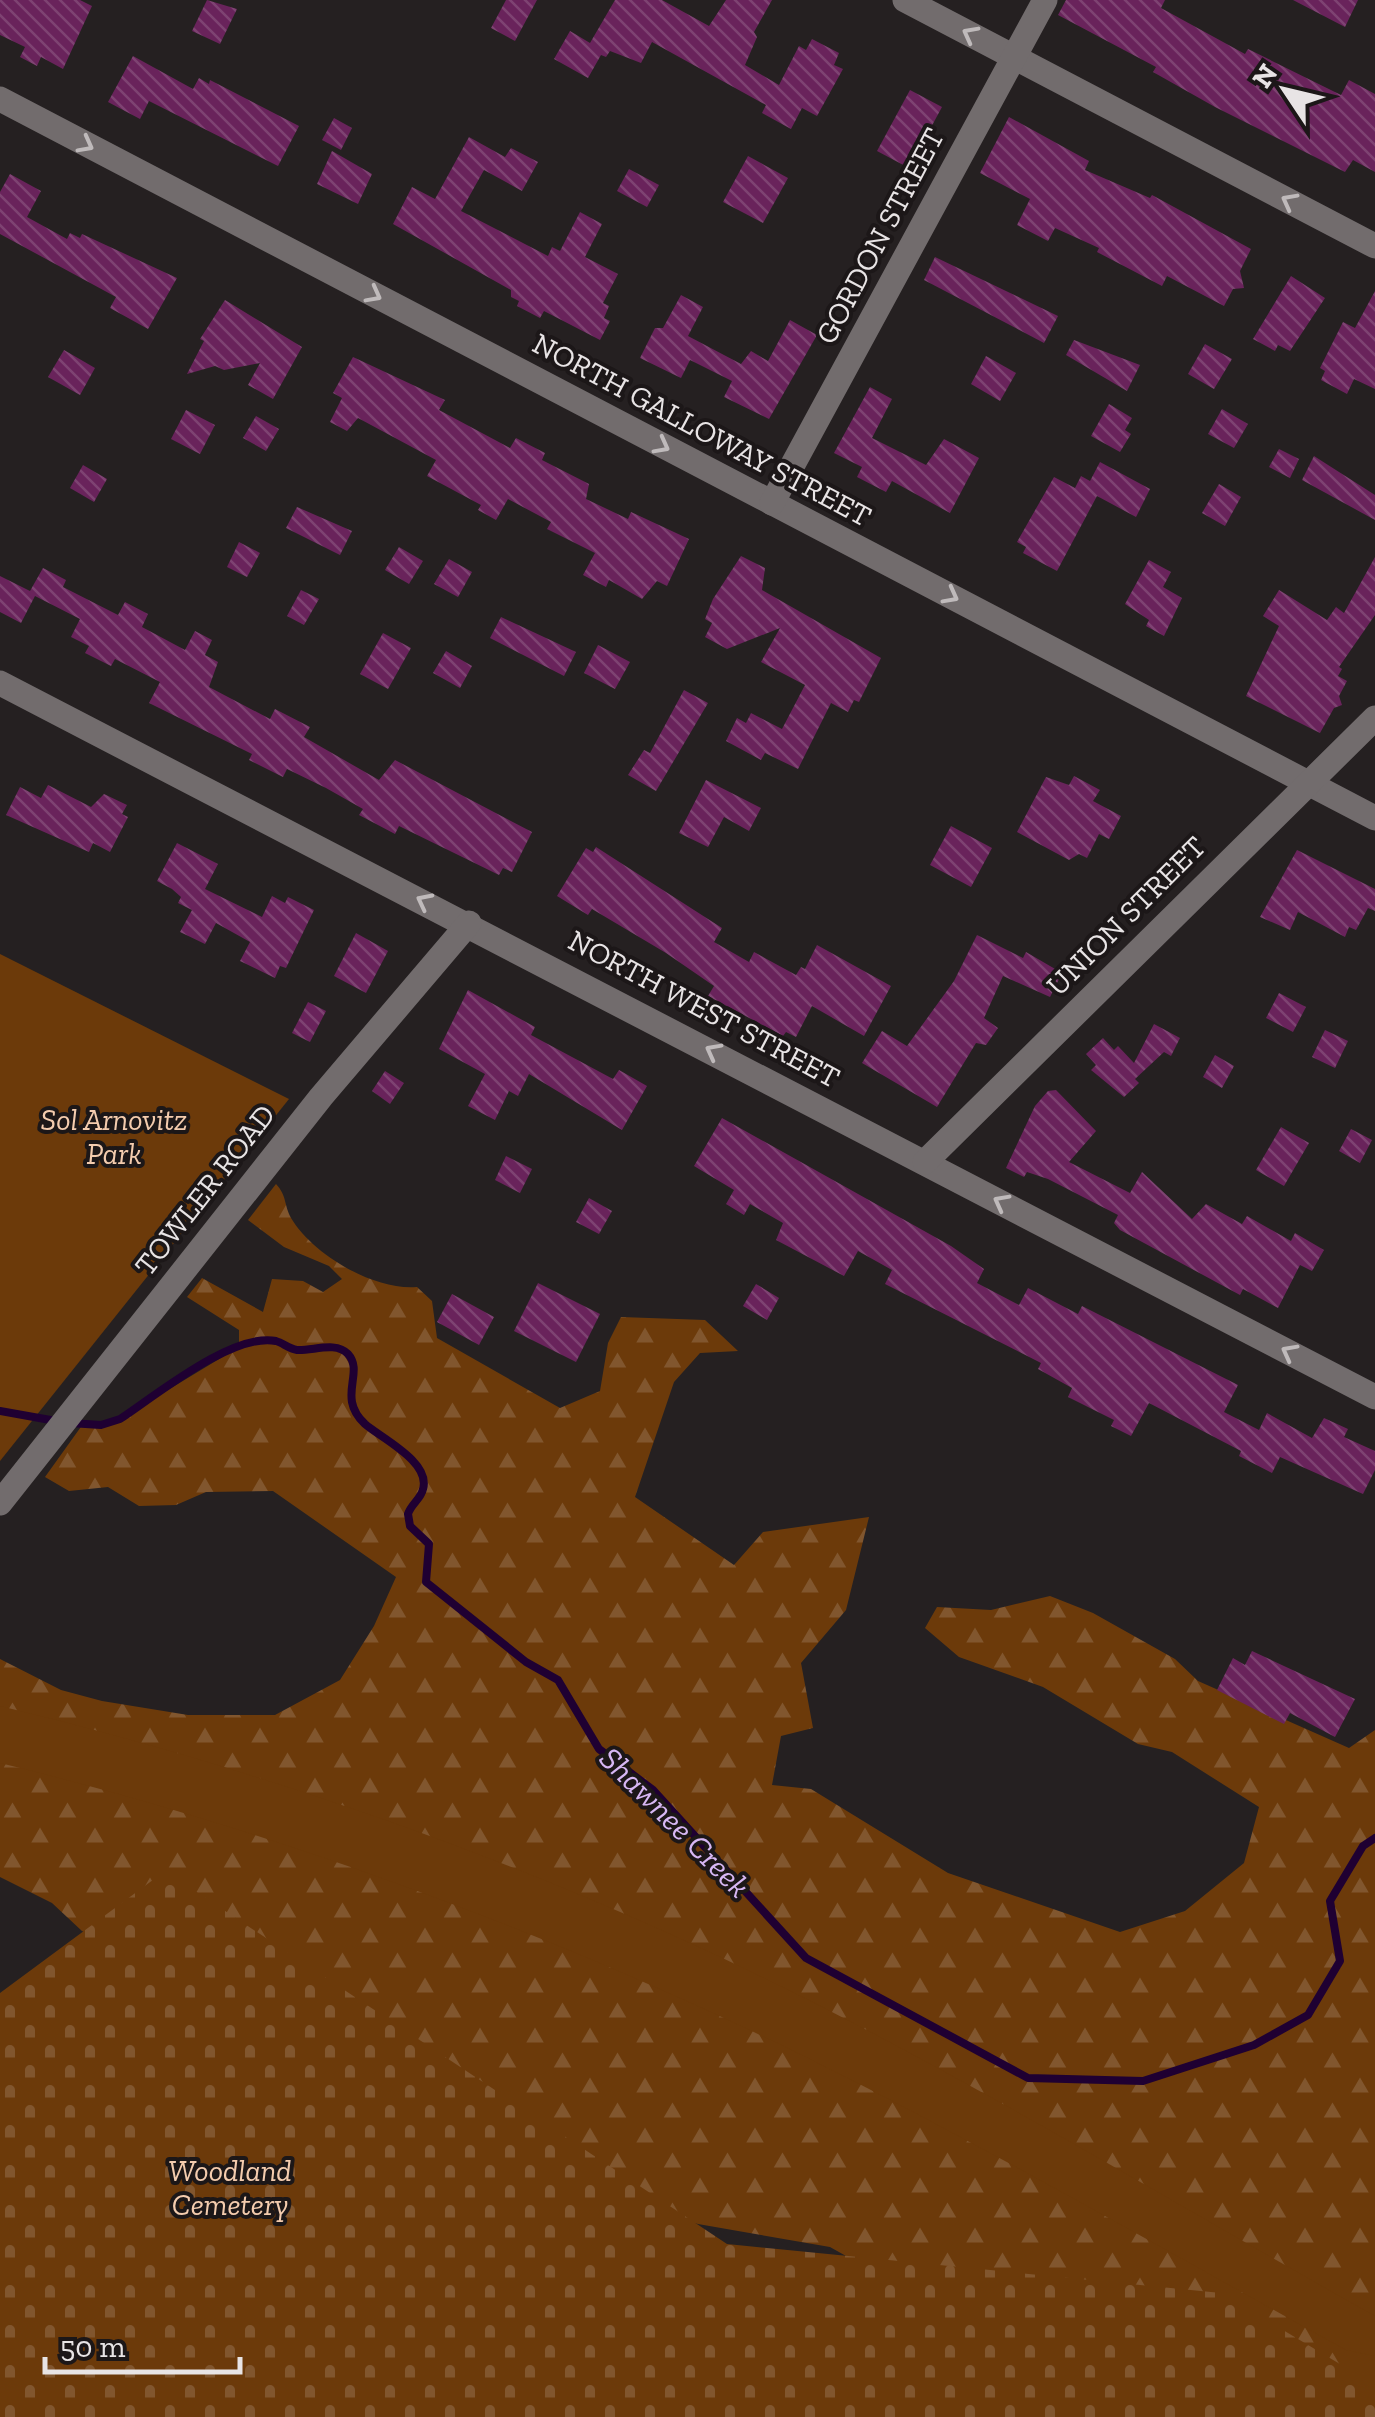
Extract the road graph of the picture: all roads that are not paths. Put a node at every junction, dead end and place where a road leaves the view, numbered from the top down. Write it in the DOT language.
graph roads {
  1 [pos="906,0"];
  2 [pos="1045,0"];
  3 [pos="1014,56"];
  4 [pos="0,100"];
  5 [pos="1375,246"];
  6 [pos="772,503"];
  7 [pos="0,683"];
  8 [pos="1375,718"];
  9 [pos="1306,782"];
  10 [pos="1375,818"];
  11 [pos="468,923"];
  12 [pos="925,1162"];
  13 [pos="1375,1397"];
  14 [pos="0,1503"];
  3 -- 1 [label="street, one-way"];
  2 -- 3 [label="street, GORDON STREET"];
  5 -- 3 [label="street, one-way"];
  3 -- 6 [label="street, GORDON STREET"];
  4 -- 6 [label="street, NORTH GALLOWAY STREET, one-way"];
  6 -- 9 [label="street, NORTH GALLOWAY STREET, one-way"];
  11 -- 7 [label="street, NORTH WEST STREET, one-way"];
  8 -- 9 [label="street, UNION STREET"];
  9 -- 10 [label="street, NORTH GALLOWAY STREET"];
  9 -- 12 [label="street, UNION STREET"];
  12 -- 11 [label="street, NORTH WEST STREET, one-way"];
  11 -- 14 [label="street, TOWLER ROAD"];
  13 -- 12 [label="street, NORTH WEST STREET, one-way"];
}
